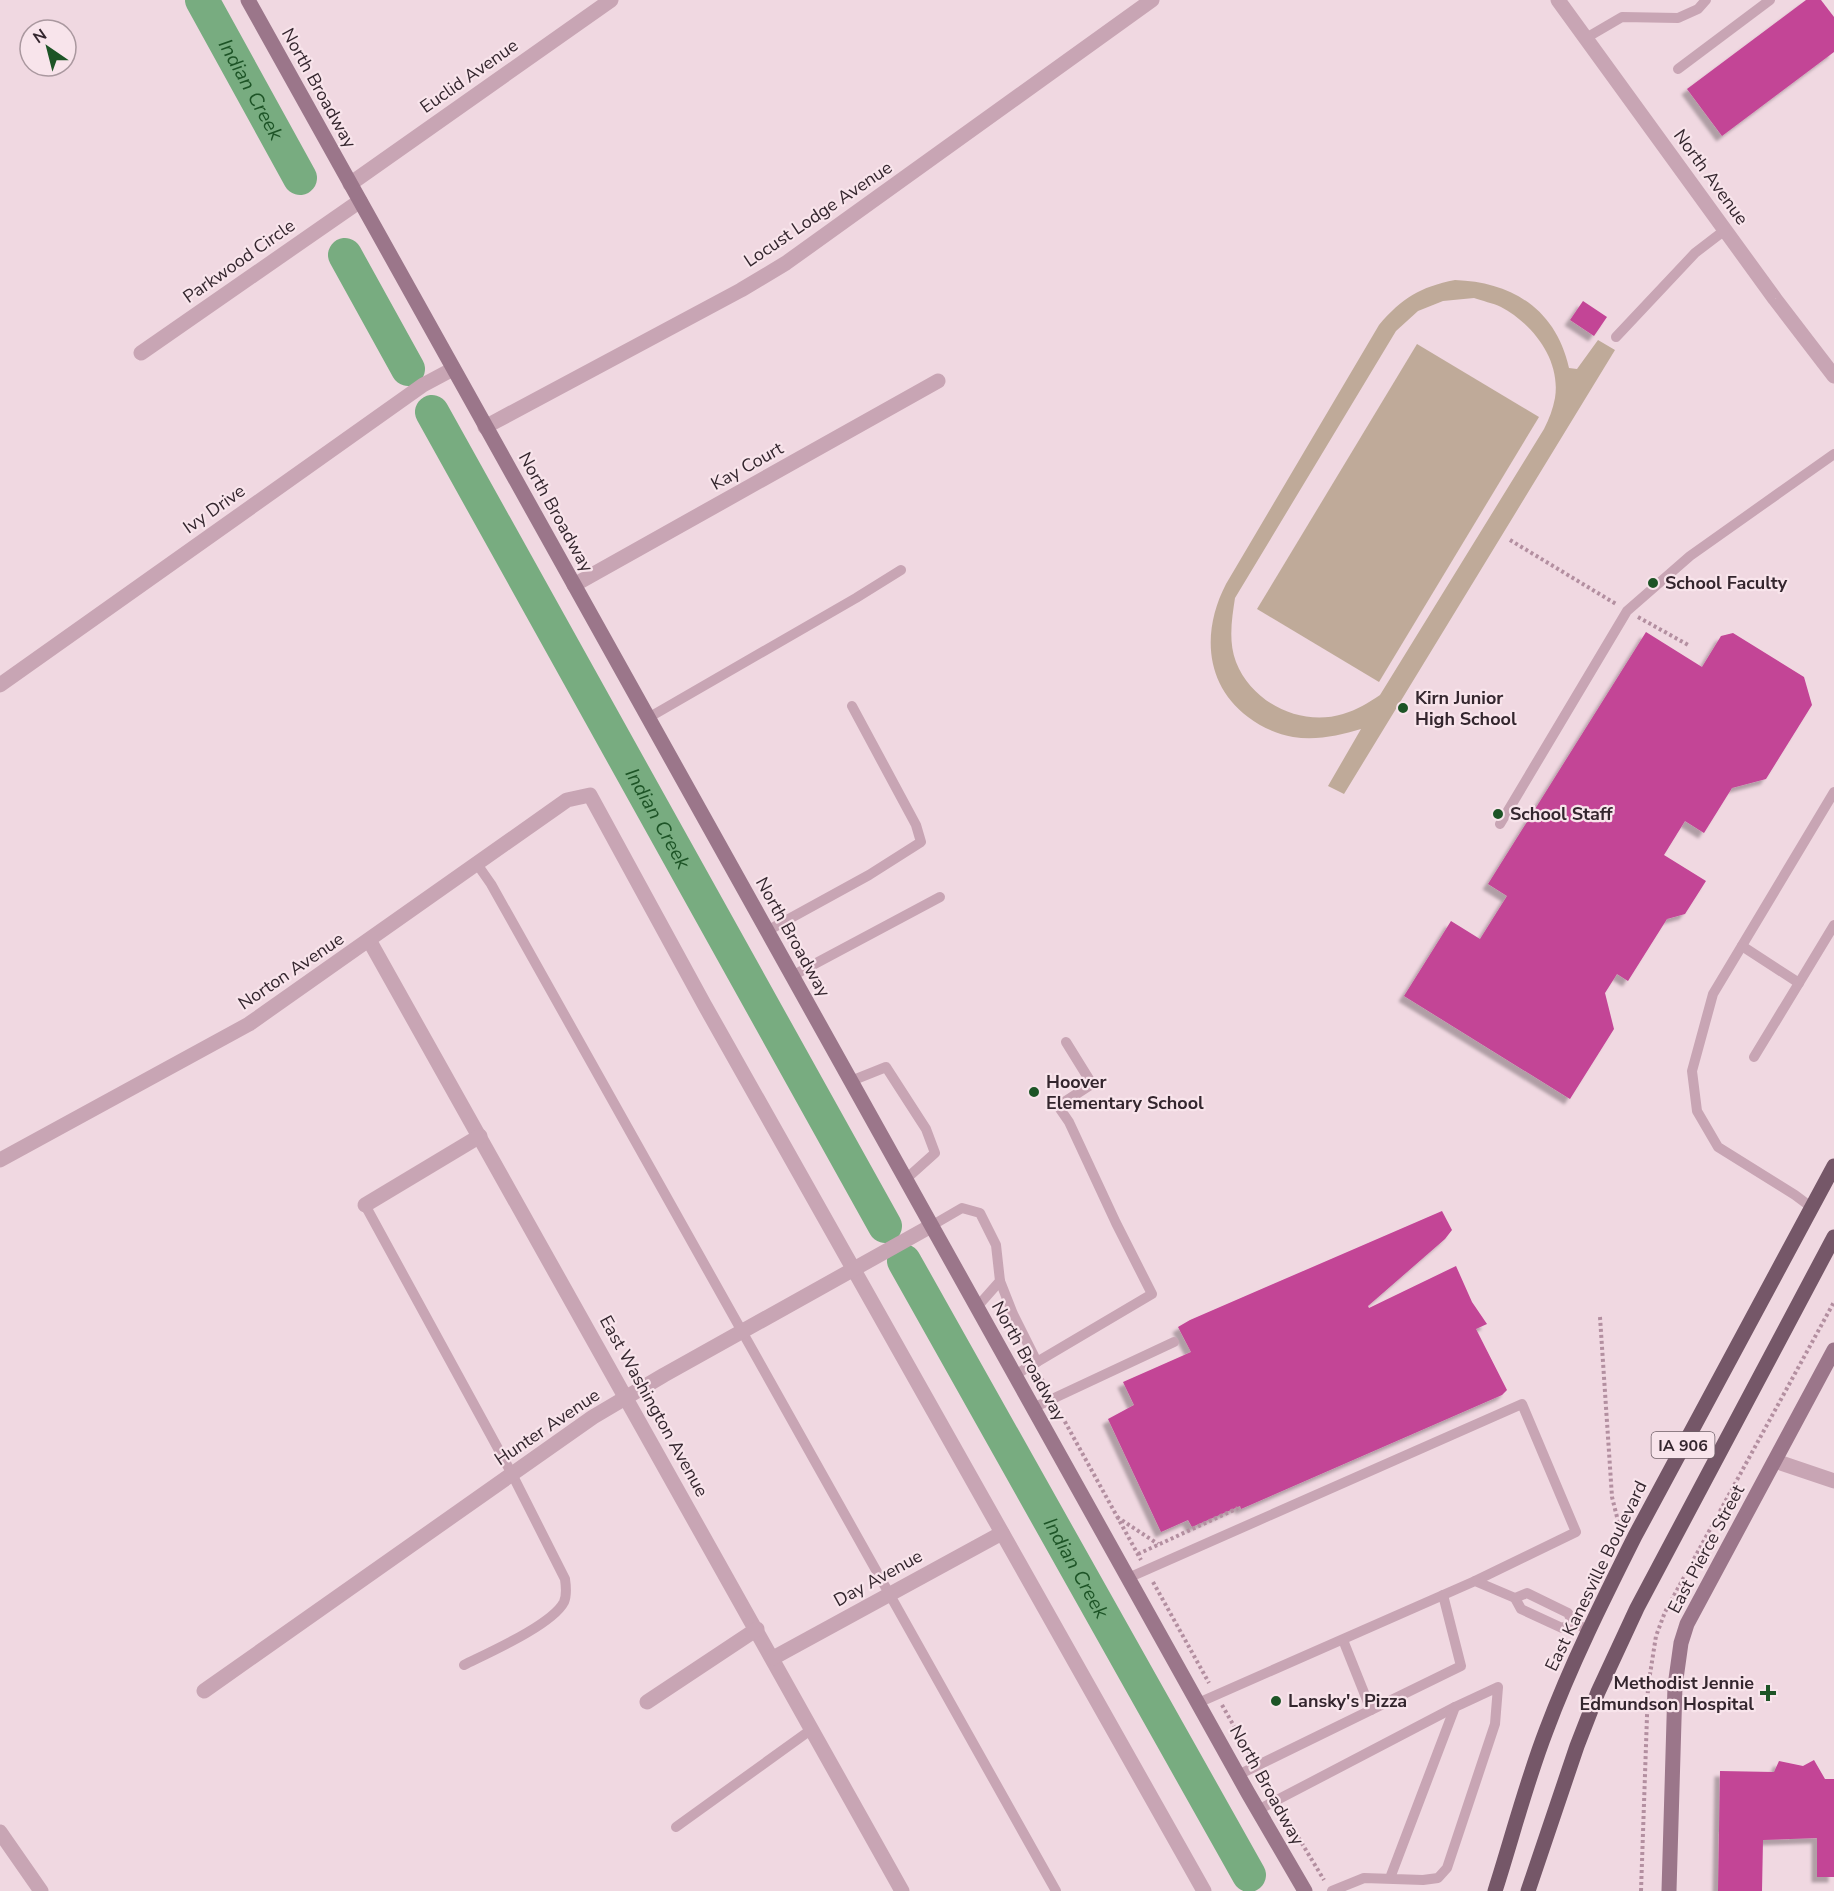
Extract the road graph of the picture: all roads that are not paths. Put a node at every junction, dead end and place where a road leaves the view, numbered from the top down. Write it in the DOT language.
graph roads {
  1 [pos="248,0"];
  2 [pos="611,0"];
  3 [pos="1152,0"];
  4 [pos="1558,0"];
  5 [pos="1706,0"];
  6 [pos="1770,0"];
  7 [pos="1586,38"];
  8 [pos="1678,69"];
  9 [pos="350,184"];
  10 [pos="360,201"];
  11 [pos="1725,230"];
  12 [pos="1616,337"];
  13 [pos="141,353"];
  14 [pos="453,369"];
  15 [pos="1834,376"];
  16 [pos="938,381"];
  17 [pos="485,427"];
  18 [pos="1834,454"];
  19 [pos="901,570"];
  20 [pos="574,585"];
  21 [pos="0,685"];
  22 [pos="852,706"];
  23 [pos="648,718"];
  24 [pos="1834,792"];
  25 [pos="1500,824"];
  26 [pos="477,864"];
  27 [pos="940,897"];
  28 [pos="1834,926"];
  29 [pos="767,931"];
  30 [pos="369,940"];
  31 [pos="1742,946"];
  32 [pos="792,976"];
  33 [pos="1799,982"];
  34 [pos="1066,1042"];
  35 [pos="1754,1057"];
  36 [pos="851,1081"];
  37 [pos="480,1136"];
  38 [pos="0,1160"];
  39 [pos="1834,1166"];
  40 [pos="906,1179"];
  41 [pos="365,1204"];
  42 [pos="1811,1207"];
  43 [pos="932,1226"];
  44 [pos="1834,1237"];
  45 [pos="853,1270"];
  46 [pos="1000,1281"];
  47 [pos="977,1307"];
  48 [pos="741,1331"];
  49 [pos="1174,1342"];
  50 [pos="1834,1350"];
  51 [pos="1037,1362"];
  52 [pos="1015,1375"];
  53 [pos="627,1397"];
  54 [pos="1034,1408"];
  55 [pos="1774,1461"];
  56 [pos="512,1474"];
  57 [pos="1834,1480"];
  58 [pos="1002,1533"];
  59 [pos="1128,1578"];
  60 [pos="1475,1581"];
  61 [pos="889,1595"];
  62 [pos="1443,1595"];
  63 [pos="1515,1598"];
  64 [pos="1573,1623"];
  65 [pos="757,1629"];
  66 [pos="1589,1630"];
  67 [pos="1343,1640"];
  68 [pos="773,1658"];
  69 [pos="464,1665"];
  70 [pos="204,1691"];
  71 [pos="647,1702"];
  72 [pos="1198,1703"];
  73 [pos="1455,1707"];
  74 [pos="1371,1710"];
  75 [pos="812,1729"];
  76 [pos="1238,1775"];
  77 [pos="1258,1810"];
  78 [pos="676,1827"];
  79 [pos="0,1833"];
  80 [pos="1390,1878"];
  81 [pos="1329,1887"];
  82 [pos="41,1891"];
  83 [pos="902,1891"];
  84 [pos="1056,1891"];
  85 [pos="1204,1891"];
  86 [pos="1305,1891"];
  87 [pos="1495,1891"];
  88 [pos="1528,1891"];
  89 [pos="1668,1891"];
  1 -- 9 [label="main road, North Broadway"];
  2 -- 9 [label="street, Euclid Avenue"];
  3 -- 17 [label="street, Locust Lodge Avenue"];
  4 -- 7 [label="street, North Avenue"];
  5 -- 7 [label="lane"];
  6 -- 8 [label="lane"];
  7 -- 11 [label="street, North Avenue"];
  9 -- 10 [label="main road, North Broadway"];
  10 -- 13 [label="street, Parkwood Circle"];
  10 -- 14 [label="main road, North Broadway"];
  11 -- 12 [label="lane"];
  11 -- 15 [label="street, North Avenue"];
  14 -- 17 [label="main road, North Broadway"];
  14 -- 21 [label="street, Ivy Drive"];
  16 -- 20 [label="street, Kay Court"];
  17 -- 20 [label="main road, North Broadway"];
  18 -- 25 [label="lane"];
  19 -- 23 [label="lane"];
  20 -- 23 [label="main road, North Broadway"];
  22 -- 29 [label="lane"];
  23 -- 29 [label="main road, North Broadway"];
  24 -- 31 [label="lane"];
  26 -- 30 [label="street, Norton Avenue"];
  26 -- 45 [label="street, Norton Avenue"];
  26 -- 48 [label="lane"];
  27 -- 32 [label="lane"];
  28 -- 33 [label="lane"];
  29 -- 32 [label="main road, North Broadway"];
  30 -- 37 [label="street, East Washington Avenue"];
  30 -- 38 [label="street, Norton Avenue"];
  31 -- 33 [label="lane"];
  31 -- 42 [label="lane"];
  32 -- 36 [label="main road, North Broadway"];
  33 -- 35 [label="lane"];
  34 -- 51 [label="lane"];
  36 -- 40 [label="main road, North Broadway"];
  36 -- 40 [label="lane"];
  37 -- 41 [label="street"];
  37 -- 53 [label="street, East Washington Avenue"];
  39 -- 42 [label="main road, East Kanesville Boulevard / IA 906"];
  40 -- 43 [label="main road, North Broadway"];
  41 -- 56 [label="lane"];
  42 -- 66 [label="main road, East Kanesville Boulevard / IA 906"];
  43 -- 45 [label="street, Hunter Avenue"];
  43 -- 46 [label="lane"];
  43 -- 47 [label="main road, North Broadway"];
  44 -- 88 [label="main road, IA 906"];
  45 -- 48 [label="street, Hunter Avenue"];
  45 -- 58 [label="street"];
  46 -- 47 [label="lane"];
  46 -- 51 [label="lane"];
  47 -- 52 [label="main road, North Broadway"];
  48 -- 53 [label="street, Hunter Avenue"];
  48 -- 61 [label="lane"];
  49 -- 54 [label="lane"];
  50 -- 55 [label="main road, East Pierce Street"];
  51 -- 52 [label="lane"];
  52 -- 54 [label="main road, North Broadway"];
  53 -- 56 [label="street, Hunter Avenue"];
  53 -- 65 [label="street, East Washington Avenue"];
  54 -- 59 [label="main road, North Broadway"];
  55 -- 57 [label="street"];
  55 -- 89 [label="main road, East Pierce Street"];
  56 -- 69 [label="lane"];
  56 -- 70 [label="street, Hunter Avenue"];
  58 -- 61 [label="street, Day Avenue"];
  58 -- 85 [label="street"];
  59 -- 60 [label="lane"];
  59 -- 72 [label="main road, North Broadway"];
  60 -- 62 [label="lane"];
  60 -- 63 [label="lane"];
  61 -- 68 [label="street, Day Avenue"];
  61 -- 84 [label="lane"];
  62 -- 67 [label="lane"];
  62 -- 74 [label="lane"];
  63 -- 64 [label="lane"];
  63 -- 64 [label="lane"];
  64 -- 66 [label="lane"];
  65 -- 68 [label="street, East Washington Avenue"];
  65 -- 71 [label="street"];
  66 -- 87 [label="main road, East Kanesville Boulevard / IA 906"];
  67 -- 72 [label="lane"];
  67 -- 74 [label="lane"];
  68 -- 75 [label="street, East Washington Avenue"];
  72 -- 76 [label="main road, North Broadway"];
  73 -- 77 [label="lane"];
  73 -- 80 [label="lane"];
  73 -- 80 [label="lane"];
  74 -- 76 [label="lane"];
  75 -- 78 [label="lane"];
  75 -- 83 [label="street, East Washington Avenue"];
  76 -- 77 [label="main road, North Broadway"];
  77 -- 86 [label="main road, North Broadway"];
  79 -- 82 [label="street"];
  80 -- 81 [label="lane"];
}
